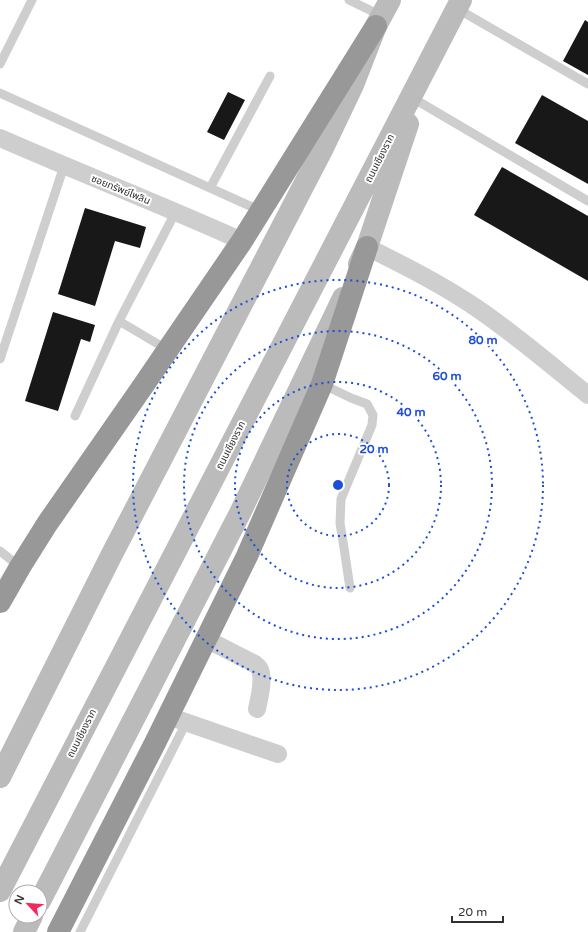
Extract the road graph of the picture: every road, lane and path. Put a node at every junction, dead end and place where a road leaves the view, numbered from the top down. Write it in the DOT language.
graph roads {
  1 [pos="32,0"];
  2 [pos="349,0"];
  3 [pos="458,4"];
  4 [pos="383,14"];
  5 [pos="0,64"];
  6 [pos="423,72"];
  7 [pos="270,76"];
  8 [pos="588,84"];
  9 [pos="0,93"];
  10 [pos="416,100"];
  11 [pos="0,138"];
  12 [pos="64,166"];
  13 [pos="210,188"];
  14 [pos="588,201"];
  15 [pos="261,211"];
  16 [pos="176,212"];
  17 [pos="242,241"];
  18 [pos="367,246"];
  19 [pos="118,321"];
  20 [pos="168,350"];
  21 [pos="0,359"];
  22 [pos="322,384"];
  23 [pos="588,395"];
  24 [pos="75,416"];
  25 [pos="0,551"];
  26 [pos="20,567"];
  27 [pos="350,588"];
  28 [pos="0,602"];
  29 [pos="206,639"];
  30 [pos="257,709"];
  31 [pos="177,719"];
  32 [pos="278,754"];
  33 [pos="0,777"];
  34 [pos="48,885"];
  35 [pos="0,891"];
  36 [pos="58,932"];
  37 [pos="80,932"];
  1 -- 5 [label="lane"];
  2 -- 4 [label="lane"];
  3 -- 6 [label="main road, ถนนเชียงราก"];
  3 -- 8 [label="lane"];
  4 -- 15 [label="highway"];
  4 -- 33 [label="main road"];
  6 -- 10 [label="main road"];
  6 -- 35 [label="main road, ถนนเชียงราก"];
  7 -- 13 [label="lane"];
  9 -- 13 [label="lane"];
  10 -- 14 [label="lane"];
  10 -- 18 [label="main road"];
  11 -- 12 [label="street, ซอยทรัพย์ไพลิน"];
  12 -- 16 [label="street, ซอยทรัพย์ไพลิน"];
  12 -- 21 [label="lane"];
  13 -- 15 [label="lane"];
  15 -- 17 [label="highway"];
  16 -- 17 [label="street, ซอยทรัพย์ไพลิน"];
  16 -- 19 [label="lane"];
  17 -- 20 [label="highway"];
  18 -- 22 [label="highway"];
  18 -- 23 [label="street"];
  18 -- 34 [label="main road"];
  19 -- 20 [label="lane"];
  19 -- 24 [label="lane"];
  20 -- 26 [label="highway"];
  22 -- 27 [label="lane"];
  22 -- 29 [label="highway"];
  25 -- 26 [label="lane"];
  26 -- 28 [label="highway"];
  29 -- 30 [label="street"];
  29 -- 31 [label="highway"];
  31 -- 32 [label="street"];
  31 -- 36 [label="highway"];
  31 -- 37 [label="lane"];
}
